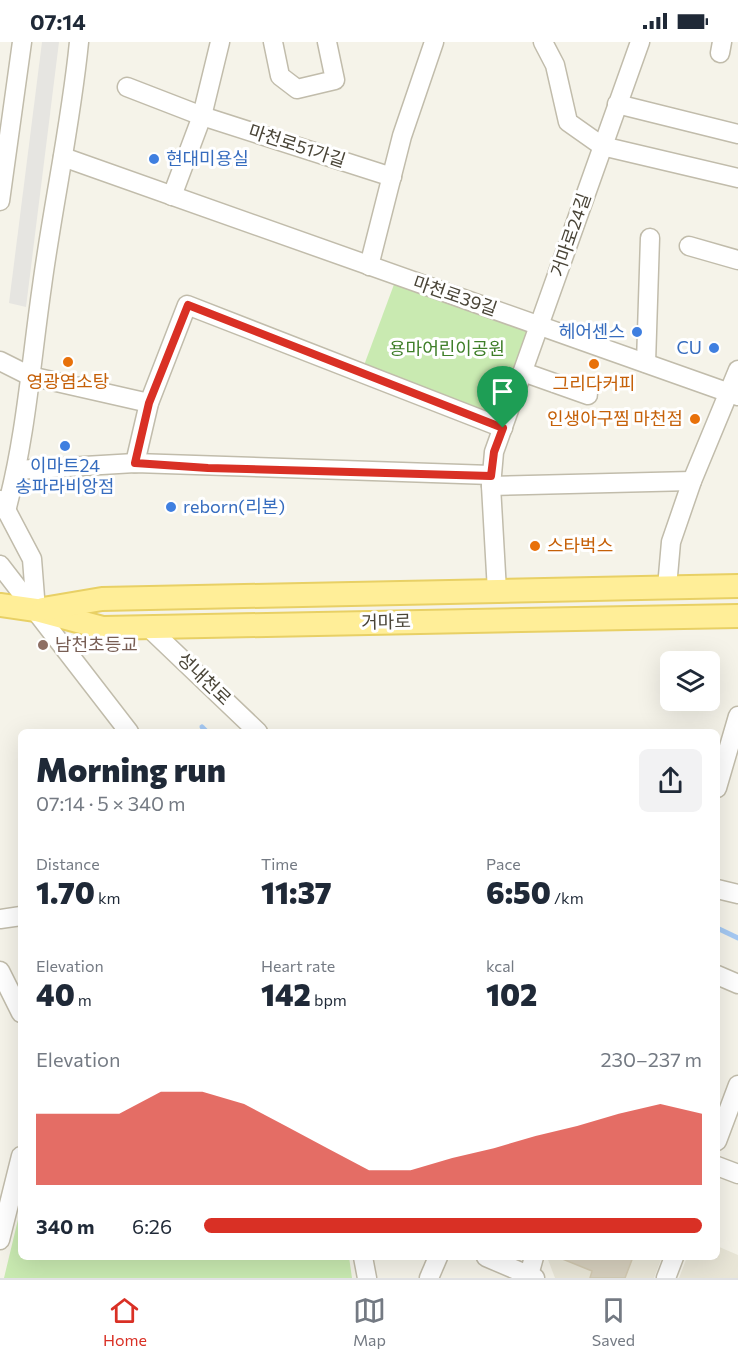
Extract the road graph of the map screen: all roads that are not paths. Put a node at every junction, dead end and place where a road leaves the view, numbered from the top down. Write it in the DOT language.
graph roads {
  1 [pos="22,42"];
  2 [pos="220,42"];
  3 [pos="273,42"];
  4 [pos="327,42"];
  5 [pos="434,42"];
  6 [pos="543,42"];
  7 [pos="640,42"];
  8 [pos="83,45"];
  9 [pos="127,87"];
  10 [pos="617,104"];
  11 [pos="202,116"];
  12 [pos="738,134"];
  13 [pos="602,146"];
  14 [pos="63,157"];
  15 [pos="392,177"];
  16 [pos="738,178"];
  17 [pos="172,196"];
  18 [pos="0,201"];
  19 [pos="650,238"];
  20 [pos="689,246"];
  21 [pos="738,260"];
  22 [pos="369,266"];
  23 [pos="539,326"];
  24 [pos="0,362"];
  25 [pos="646,363"];
  26 [pos="738,370"];
  27 [pos="523,372"];
  28 [pos="30,376"];
  29 [pos="734,394"];
  30 [pos="588,395"];
  31 [pos="149,403"];
  32 [pos="503,428"];
  33 [pos="135,463"];
  34 [pos="17,470"];
  35 [pos="491,481"];
  36 [pos="692,481"];
  37 [pos="3,504"];
  38 [pos="0,566"];
  39 [pos="738,586"];
  40 [pos="667,587"];
  41 [pos="497,591"];
  42 [pos="0,605"];
  43 [pos="36,610"];
  44 [pos="738,615"];
  45 [pos="148,627"];
  46 [pos="738,716"];
  47 [pos="127,729"];
  48 [pos="255,729"];
  49 [pos="722,751"];
  50 [pos="720,890"];
  51 [pos="738,894"];
  52 [pos="18,916"];
  53 [pos="0,919"];
  54 [pos="0,971"];
  55 [pos="720,976"];
  56 [pos="738,984"];
  57 [pos="18,1007"];
  58 [pos="738,1085"];
  59 [pos="720,1133"];
  60 [pos="720,1167"];
  61 [pos="18,1168"];
  62 [pos="738,1174"];
  63 [pos="0,1240"];
  64 [pos="364,1260"];
  65 [pos="437,1260"];
  66 [pos="493,1260"];
  67 [pos="534,1260"];
  68 [pos="673,1260"];
  69 [pos="532,1277"];
  70 [pos="367,1278"];
  71 [pos="429,1278"];
  72 [pos="666,1278"];
  1 -- 18 [label="street"];
  2 -- 11 [label="street"];
  3 -- 4 [label="street"];
  5 -- 15 [label="street"];
  6 -- 13 [label="street"];
  7 -- 10 [label="street, 거마로24길"];
  8 -- 14 [label="street"];
  9 -- 11 [label="street, 마천로51가길"];
  10 -- 12 [label="street"];
  10 -- 13 [label="street, 거마로24길"];
  11 -- 15 [label="street, 마천로51가길"];
  11 -- 17 [label="street"];
  13 -- 16 [label="street"];
  13 -- 23 [label="street, 거마로24길"];
  14 -- 17 [label="street, 마천로39길"];
  14 -- 28 [label="street"];
  15 -- 22 [label="street"];
  17 -- 22 [label="street, 마천로39길"];
  19 -- 25 [label="street"];
  20 -- 21 [label="street"];
  22 -- 23 [label="street, 마천로39길"];
  23 -- 25 [label="street, 마천로39길"];
  23 -- 27 [label="street, 거마로24길"];
  24 -- 28 [label="street"];
  25 -- 29 [label="street, 마천로39길"];
  26 -- 29 [label="street"];
  27 -- 30 [label="street"];
  27 -- 32 [label="street, 거마로24길"];
  28 -- 31 [label="street"];
  28 -- 34 [label="street"];
  29 -- 36 [label="street"];
  31 -- 32 [label="street"];
  31 -- 33 [label="street"];
  32 -- 35 [label="street, 거마로24길"];
  33 -- 34 [label="street"];
  33 -- 35 [label="street"];
  34 -- 37 [label="street"];
  35 -- 36 [label="street"];
  35 -- 41 [label="street, 거마로24길"];
  36 -- 40 [label="street"];
  37 -- 43 [label="street"];
  38 -- 43 [label="street"];
  39 -- 40 [label="main road, 거마로"];
  40 -- 41 [label="main road, 거마로"];
  41 -- 43 [label="main road, 거마로"];
  42 -- 43 [label="main road, 거마로"];
  43 -- 45 [label="main road, 거마로"];
  43 -- 47 [label="street"];
  44 -- 45 [label="main road, 거마로"];
  45 -- 48 [label="street, 성내천로"];
  46 -- 49 [label="street"];
  50 -- 51 [label="street"];
  52 -- 53 [label="street"];
  54 -- 57 [label="street"];
  55 -- 56 [label="street"];
  58 -- 59 [label="street"];
  60 -- 62 [label="street"];
  61 -- 63 [label="street"];
  64 -- 70 [label="street"];
  65 -- 71 [label="street"];
  66 -- 69 [label="street"];
  67 -- 69 [label="street"];
  68 -- 72 [label="street"];
}
